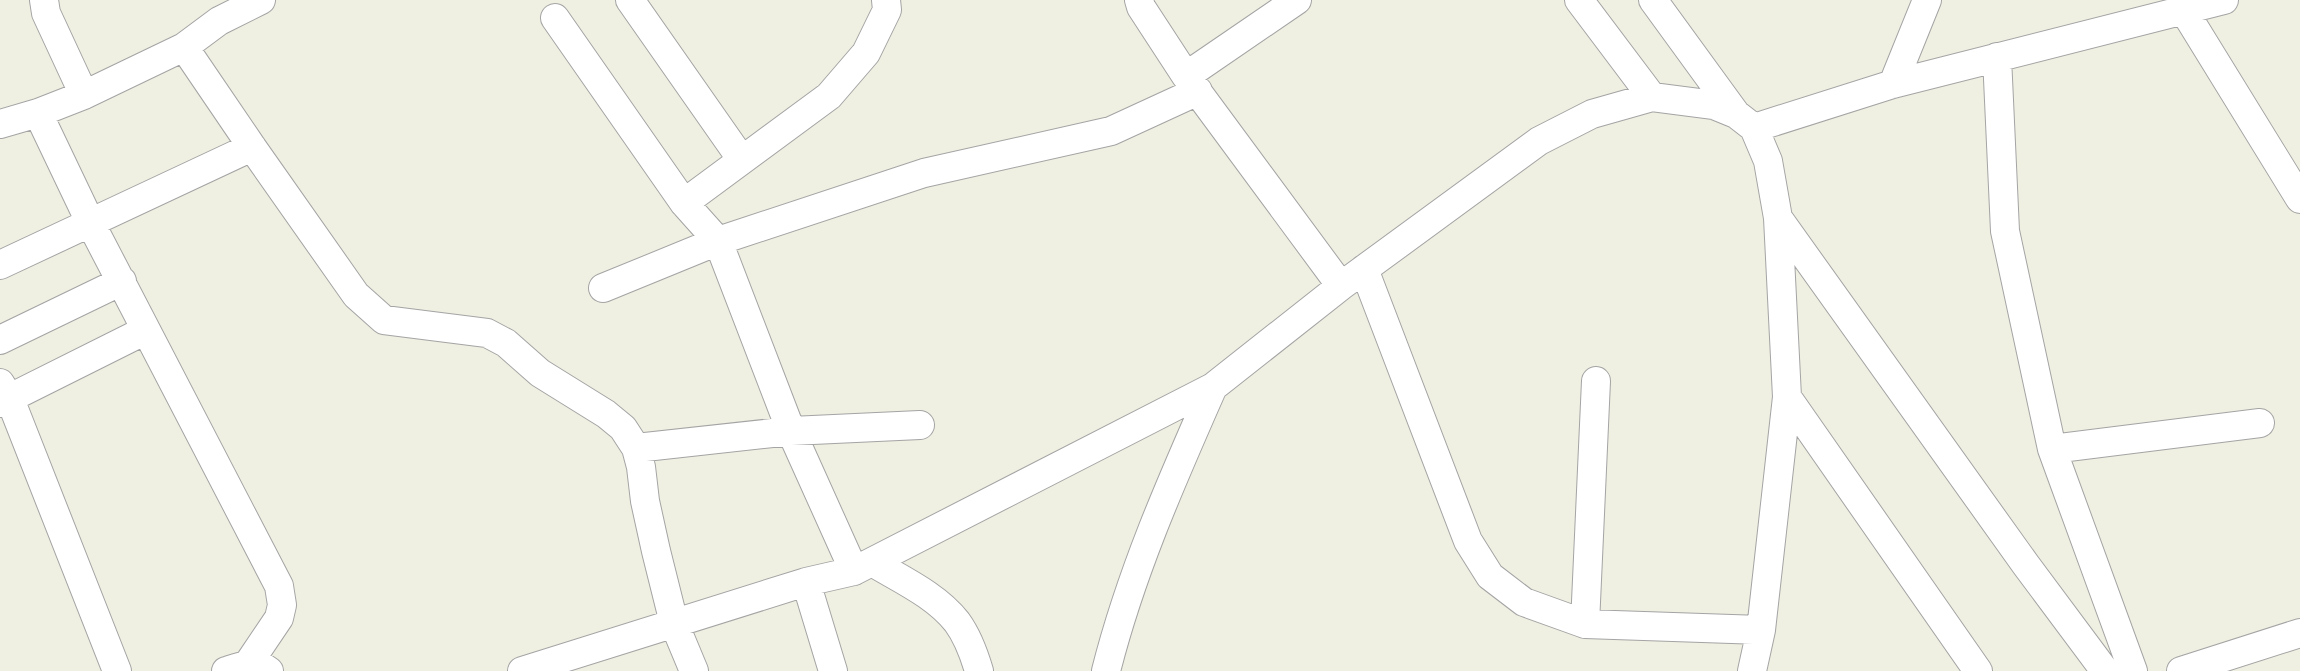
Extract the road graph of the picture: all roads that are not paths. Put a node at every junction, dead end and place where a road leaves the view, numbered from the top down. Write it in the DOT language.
graph roads {
  1 [pos="44,0"];
  2 [pos="261,0"];
  3 [pos="630,0"];
  4 [pos="886,0"];
  5 [pos="1139,0"];
  6 [pos="1297,0"];
  7 [pos="1579,0"];
  8 [pos="1653,0"];
  9 [pos="1927,0"];
  10 [pos="2224,0"];
  11 [pos="222,9"];
  12 [pos="2183,9"];
  13 [pos="555,18"];
  14 [pos="184,46"];
  15 [pos="1997,57"];
  16 [pos="1192,84"];
  17 [pos="1893,84"];
  18 [pos="84,95"];
  19 [pos="1652,97"];
  20 [pos="38,113"];
  21 [pos="1745,121"];
  22 [pos="0,124"];
  23 [pos="252,148"];
  24 [pos="742,160"];
  25 [pos="2300,200"];
  26 [pos="684,204"];
  27 [pos="1778,218"];
  28 [pos="90,222"];
  29 [pos="718,242"];
  30 [pos="0,265"];
  31 [pos="1364,269"];
  32 [pos="122,281"];
  33 [pos="1341,286"];
  34 [pos="603,288"];
  35 [pos="146,330"];
  36 [pos="0,340"];
  37 [pos="1596,381"];
  38 [pos="1213,387"];
  39 [pos="3,395"];
  40 [pos="1787,397"];
  41 [pos="2260,423"];
  42 [pos="920,425"];
  43 [pos="791,431"];
  44 [pos="636,448"];
  45 [pos="2052,449"];
  46 [pos="863,567"];
  47 [pos="806,582"];
  48 [pos="674,623"];
  49 [pos="1585,624"];
  50 [pos="1761,630"];
  51 [pos="2300,633"];
  52 [pos="247,669"];
  53 [pos="117,671"];
  54 [pos="522,671"];
  55 [pos="694,671"];
  56 [pos="833,671"];
  57 [pos="979,671"];
  58 [pos="1106,671"];
  59 [pos="1752,671"];
  60 [pos="1978,671"];
  61 [pos="2106,671"];
  62 [pos="2133,671"];
  63 [pos="2181,671"];
  1 -- 18 [label="street"];
  2 -- 11 [label="street"];
  3 -- 24 [label="street"];
  4 -- 24 [label="street"];
  5 -- 16 [label="street"];
  6 -- 16 [label="street"];
  7 -- 19 [label="street"];
  8 -- 21 [label="street"];
  9 -- 17 [label="street"];
  10 -- 12 [label="street"];
  11 -- 14 [label="street"];
  12 -- 15 [label="street"];
  12 -- 25 [label="street"];
  13 -- 26 [label="street"];
  14 -- 18 [label="street"];
  14 -- 23 [label="street"];
  15 -- 17 [label="street"];
  15 -- 45 [label="street"];
  16 -- 29 [label="street"];
  16 -- 33 [label="street"];
  17 -- 21 [label="street"];
  18 -- 20 [label="street"];
  19 -- 21 [label="street"];
  19 -- 31 [label="street"];
  20 -- 22 [label="street"];
  20 -- 28 [label="street"];
  21 -- 27 [label="street"];
  23 -- 28 [label="street"];
  23 -- 44 [label="street"];
  24 -- 26 [label="street"];
  26 -- 29 [label="street"];
  27 -- 40 [label="street"];
  27 -- 61 [label="street"];
  28 -- 30 [label="street"];
  28 -- 32 [label="street"];
  29 -- 34 [label="street"];
  29 -- 43 [label="street"];
  31 -- 33 [label="street"];
  31 -- 49 [label="street"];
  32 -- 35 [label="street"];
  32 -- 36 [label="street"];
  33 -- 38 [label="street"];
  35 -- 39 [label="street"];
  35 -- 52 [label="street"];
  37 -- 49 [label="street"];
  38 -- 46 [label="street"];
  38 -- 58 [label="street"];
  39 -- 53 [label="street"];
  40 -- 50 [label="street"];
  40 -- 60 [label="street"];
  41 -- 45 [label="street"];
  42 -- 43 [label="street"];
  43 -- 44 [label="street"];
  43 -- 46 [label="street"];
  44 -- 48 [label="street"];
  45 -- 62 [label="street"];
  46 -- 47 [label="street"];
  46 -- 57 [label="street"];
  47 -- 48 [label="street"];
  47 -- 56 [label="street"];
  48 -- 54 [label="street"];
  48 -- 55 [label="street"];
  49 -- 50 [label="street"];
  50 -- 59 [label="street"];
  51 -- 63 [label="street"];
}
